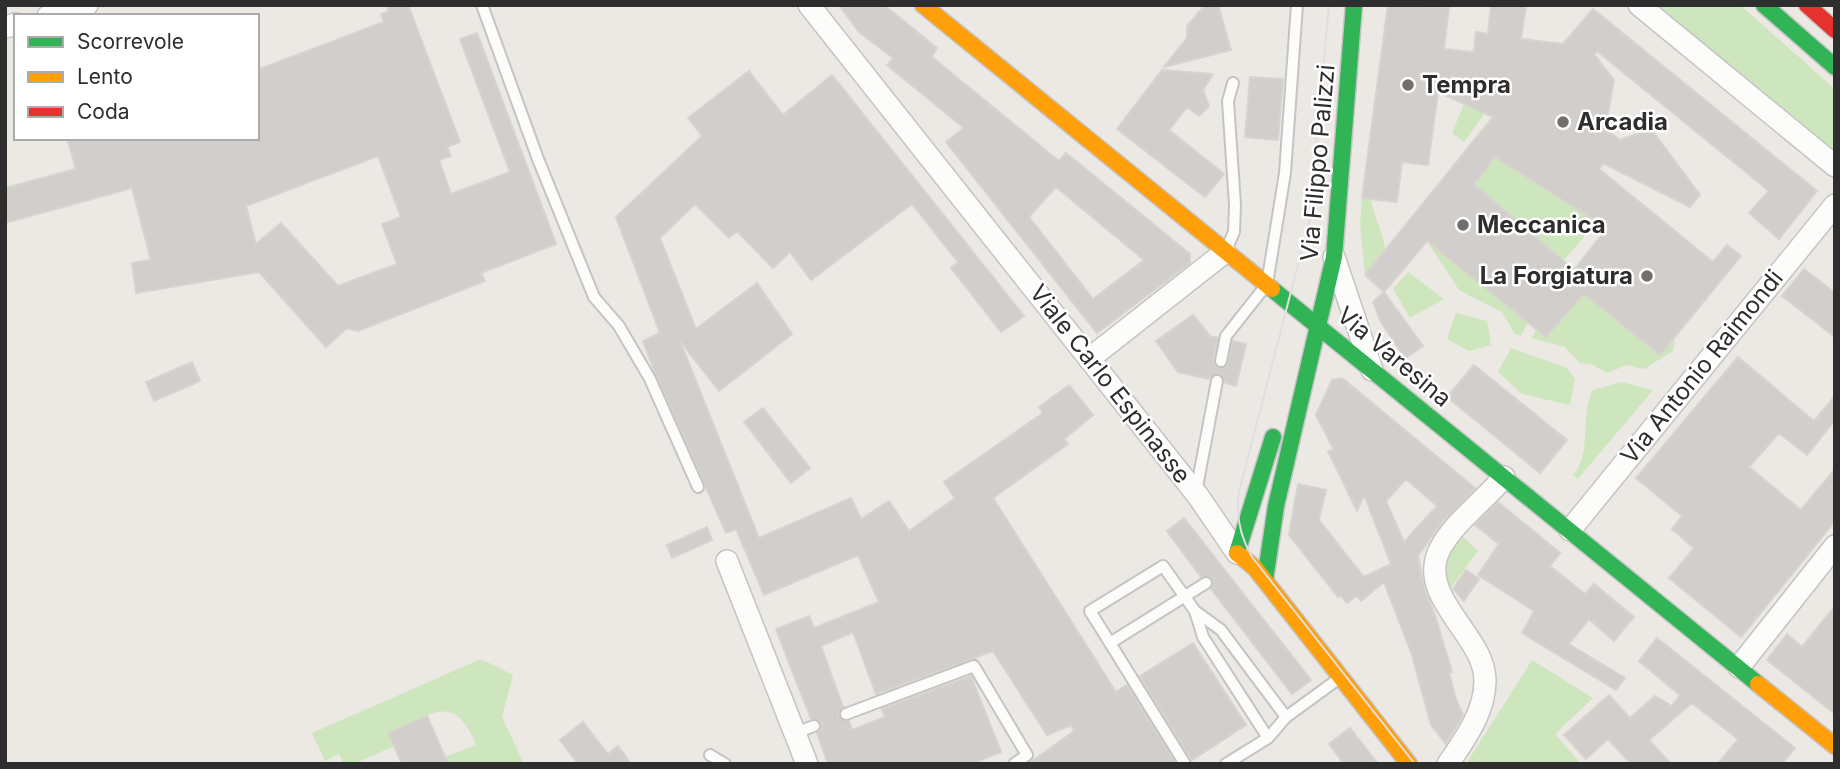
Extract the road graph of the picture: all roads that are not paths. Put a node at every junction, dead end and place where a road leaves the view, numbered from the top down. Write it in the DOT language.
graph roads {
  1 [pos="87,5"];
  2 [pos="482,5"];
  3 [pos="809,5"];
  4 [pos="923,5"];
  5 [pos="1297,5"];
  6 [pos="1354,5"];
  7 [pos="1639,5"];
  8 [pos="1764,5"];
  9 [pos="1807,5"];
  10 [pos="55,14"];
  11 [pos="1835,30"];
  12 [pos="1835,67"];
  13 [pos="1233,83"];
  14 [pos="1835,166"];
  15 [pos="1835,205"];
  16 [pos="1225,252"];
  17 [pos="1334,257"];
  18 [pos="1267,284"];
  19 [pos="1318,324"];
  20 [pos="1089,359"];
  21 [pos="1221,361"];
  22 [pos="1372,370"];
  23 [pos="1217,381"];
  24 [pos="1285,392"];
  25 [pos="1279,417"];
  26 [pos="1504,477"];
  27 [pos="698,487"];
  28 [pos="1196,493"];
  29 [pos="1276,506"];
  30 [pos="1570,530"];
  31 [pos="1835,545"];
  32 [pos="1233,558"];
  33 [pos="727,561"];
  34 [pos="1265,580"];
  35 [pos="1206,583"];
  36 [pos="1184,597"];
  37 [pos="1195,611"];
  38 [pos="1110,643"];
  39 [pos="1739,667"];
  40 [pos="1341,677"];
  41 [pos="846,714"];
  42 [pos="1286,717"];
  43 [pos="1268,738"];
  44 [pos="1835,746"];
  45 [pos="710,755"];
  46 [pos="725,764"];
  47 [pos="807,764"];
  48 [pos="1014,764"];
  49 [pos="1185,764"];
  50 [pos="1226,764"];
  51 [pos="1409,764"];
  52 [pos="1448,764"];
  1 -- 10 [label="street"];
  2 -- 27 [label="lane"];
  3 -- 20 [label="street, Viale Carlo Espinasse"];
  4 -- 16 [label="street, Via Varesina"];
  5 -- 18 [label="lane, Via Filippo Palizzi"];
  6 -- 17 [label="street, Via Filippo Palizzi"];
  7 -- 14 [label="street"];
  8 -- 12 [label="street"];
  9 -- 11 [label="street"];
  13 -- 16 [label="lane"];
  15 -- 30 [label="street, Via Antonio Raimondi"];
  16 -- 18 [label="street, Via Varesina"];
  16 -- 20 [label="street"];
  17 -- 19 [label="street, Via Filippo Palizzi"];
  17 -- 22 [label="street"];
  18 -- 19 [label="street, Via Varesina"];
  18 -- 21 [label="lane"];
  19 -- 22 [label="street, Via Varesina"];
  19 -- 24 [label="street, Via Filippo Palizzi"];
  19 -- 29 [label="street, Via Filippo Palizzi"];
  20 -- 28 [label="street, Viale Carlo Espinasse"];
  22 -- 26 [label="street, Via Varesina"];
  23 -- 28 [label="lane"];
  25 -- 32 [label="street"];
  26 -- 30 [label="street, Via Varesina"];
  26 -- 52 [label="street"];
  28 -- 32 [label="street, Viale Carlo Espinasse"];
  29 -- 32 [label="street, Via Filippo Palizzi"];
  29 -- 34 [label="street, Via Filippo Palizzi"];
  30 -- 39 [label="street, Via Varesina"];
  31 -- 39 [label="street"];
  32 -- 34 [label="street, Viale Carlo Espinasse"];
  33 -- 47 [label="street"];
  34 -- 40 [label="street, Viale Carlo Espinasse"];
  35 -- 36 [label="lane"];
  36 -- 37 [label="lane"];
  36 -- 38 [label="lane"];
  36 -- 38 [label="lane"];
  37 -- 42 [label="lane"];
  37 -- 43 [label="lane"];
  38 -- 49 [label="lane"];
  39 -- 44 [label="street, Via Varesina"];
  40 -- 42 [label="lane"];
  40 -- 51 [label="street, Viale Carlo Espinasse"];
  41 -- 48 [label="lane"];
  42 -- 43 [label="lane"];
  43 -- 50 [label="lane"];
  45 -- 46 [label="lane"];
}
